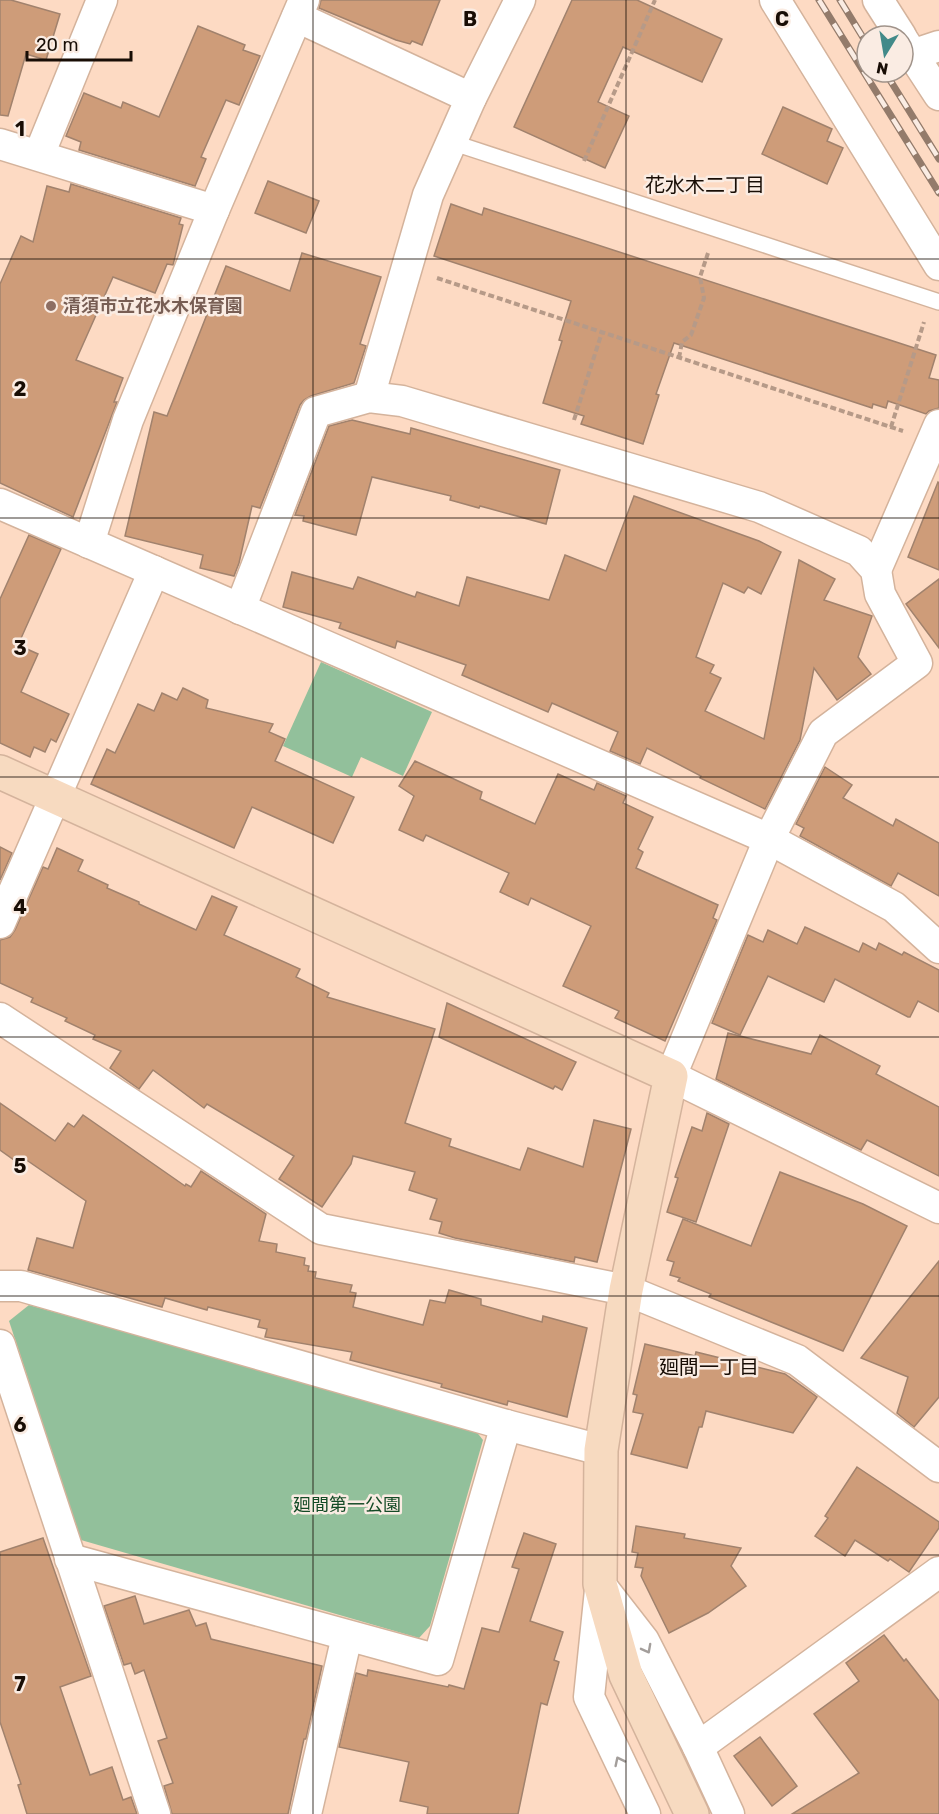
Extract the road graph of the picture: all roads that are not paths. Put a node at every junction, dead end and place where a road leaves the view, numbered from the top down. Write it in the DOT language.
graph roads {
  1 [pos="102,0"];
  2 [pos="520,0"];
  3 [pos="775,0"];
  4 [pos="878,0"];
  5 [pos="300,9"];
  6 [pos="898,24"];
  7 [pos="915,46"];
  8 [pos="939,95"];
  9 [pos="471,98"];
  10 [pos="451,142"];
  11 [pos="0,144"];
  12 [pos="39,155"];
  13 [pos="214,210"];
  14 [pos="939,265"];
  15 [pos="935,300"];
  16 [pos="369,398"];
  17 [pos="936,433"];
  18 [pos="0,504"];
  19 [pos="89,543"];
  20 [pos="876,570"];
  21 [pos="154,571"];
  22 [pos="240,609"];
  23 [pos="0,772"];
  24 [pos="54,797"];
  25 [pos="769,839"];
  26 [pos="0,923"];
  27 [pos="939,948"];
  28 [pos="0,1018"];
  29 [pos="671,1076"];
  30 [pos="939,1209"];
  31 [pos="0,1286"];
  32 [pos="626,1290"];
  33 [pos="0,1345"];
  34 [pos="506,1425"];
  35 [pos="601,1450"];
  36 [pos="939,1467"];
  37 [pos="70,1559"];
  38 [pos="939,1572"];
  39 [pos="600,1584"];
  40 [pos="347,1636"];
  41 [pos="698,1747"];
  42 [pos="155,1814"];
  43 [pos="306,1814"];
  44 [pos="645,1814"];
  45 [pos="692,1814"];
  46 [pos="729,1814"];
  1 -- 12 [label="street"];
  2 -- 9 [label="street"];
  3 -- 14 [label="street"];
  4 -- 6 [label="street"];
  5 -- 9 [label="street"];
  5 -- 13 [label="street"];
  7 -- 8 [label="street"];
  9 -- 10 [label="street"];
  10 -- 15 [label="lane"];
  10 -- 16 [label="street"];
  11 -- 12 [label="street"];
  12 -- 13 [label="street"];
  13 -- 19 [label="street"];
  16 -- 20 [label="street"];
  16 -- 22 [label="street"];
  17 -- 20 [label="street"];
  18 -- 19 [label="street"];
  19 -- 21 [label="street"];
  20 -- 25 [label="street"];
  21 -- 22 [label="street"];
  21 -- 24 [label="street"];
  22 -- 25 [label="street"];
  23 -- 24 [label="street"];
  24 -- 26 [label="street"];
  24 -- 29 [label="street"];
  25 -- 27 [label="street"];
  25 -- 29 [label="street"];
  28 -- 32 [label="street"];
  29 -- 30 [label="street"];
  29 -- 32 [label="street"];
  31 -- 34 [label="street"];
  32 -- 35 [label="street"];
  32 -- 36 [label="street"];
  33 -- 37 [label="street"];
  34 -- 35 [label="street"];
  34 -- 40 [label="street"];
  35 -- 39 [label="street"];
  37 -- 40 [label="street"];
  37 -- 42 [label="street"];
  38 -- 41 [label="street"];
  39 -- 41 [label="street, one-way"];
  44 -- 39 [label="street, one-way"];
  39 -- 45 [label="street"];
  40 -- 43 [label="street"];
  41 -- 46 [label="street"];
}
